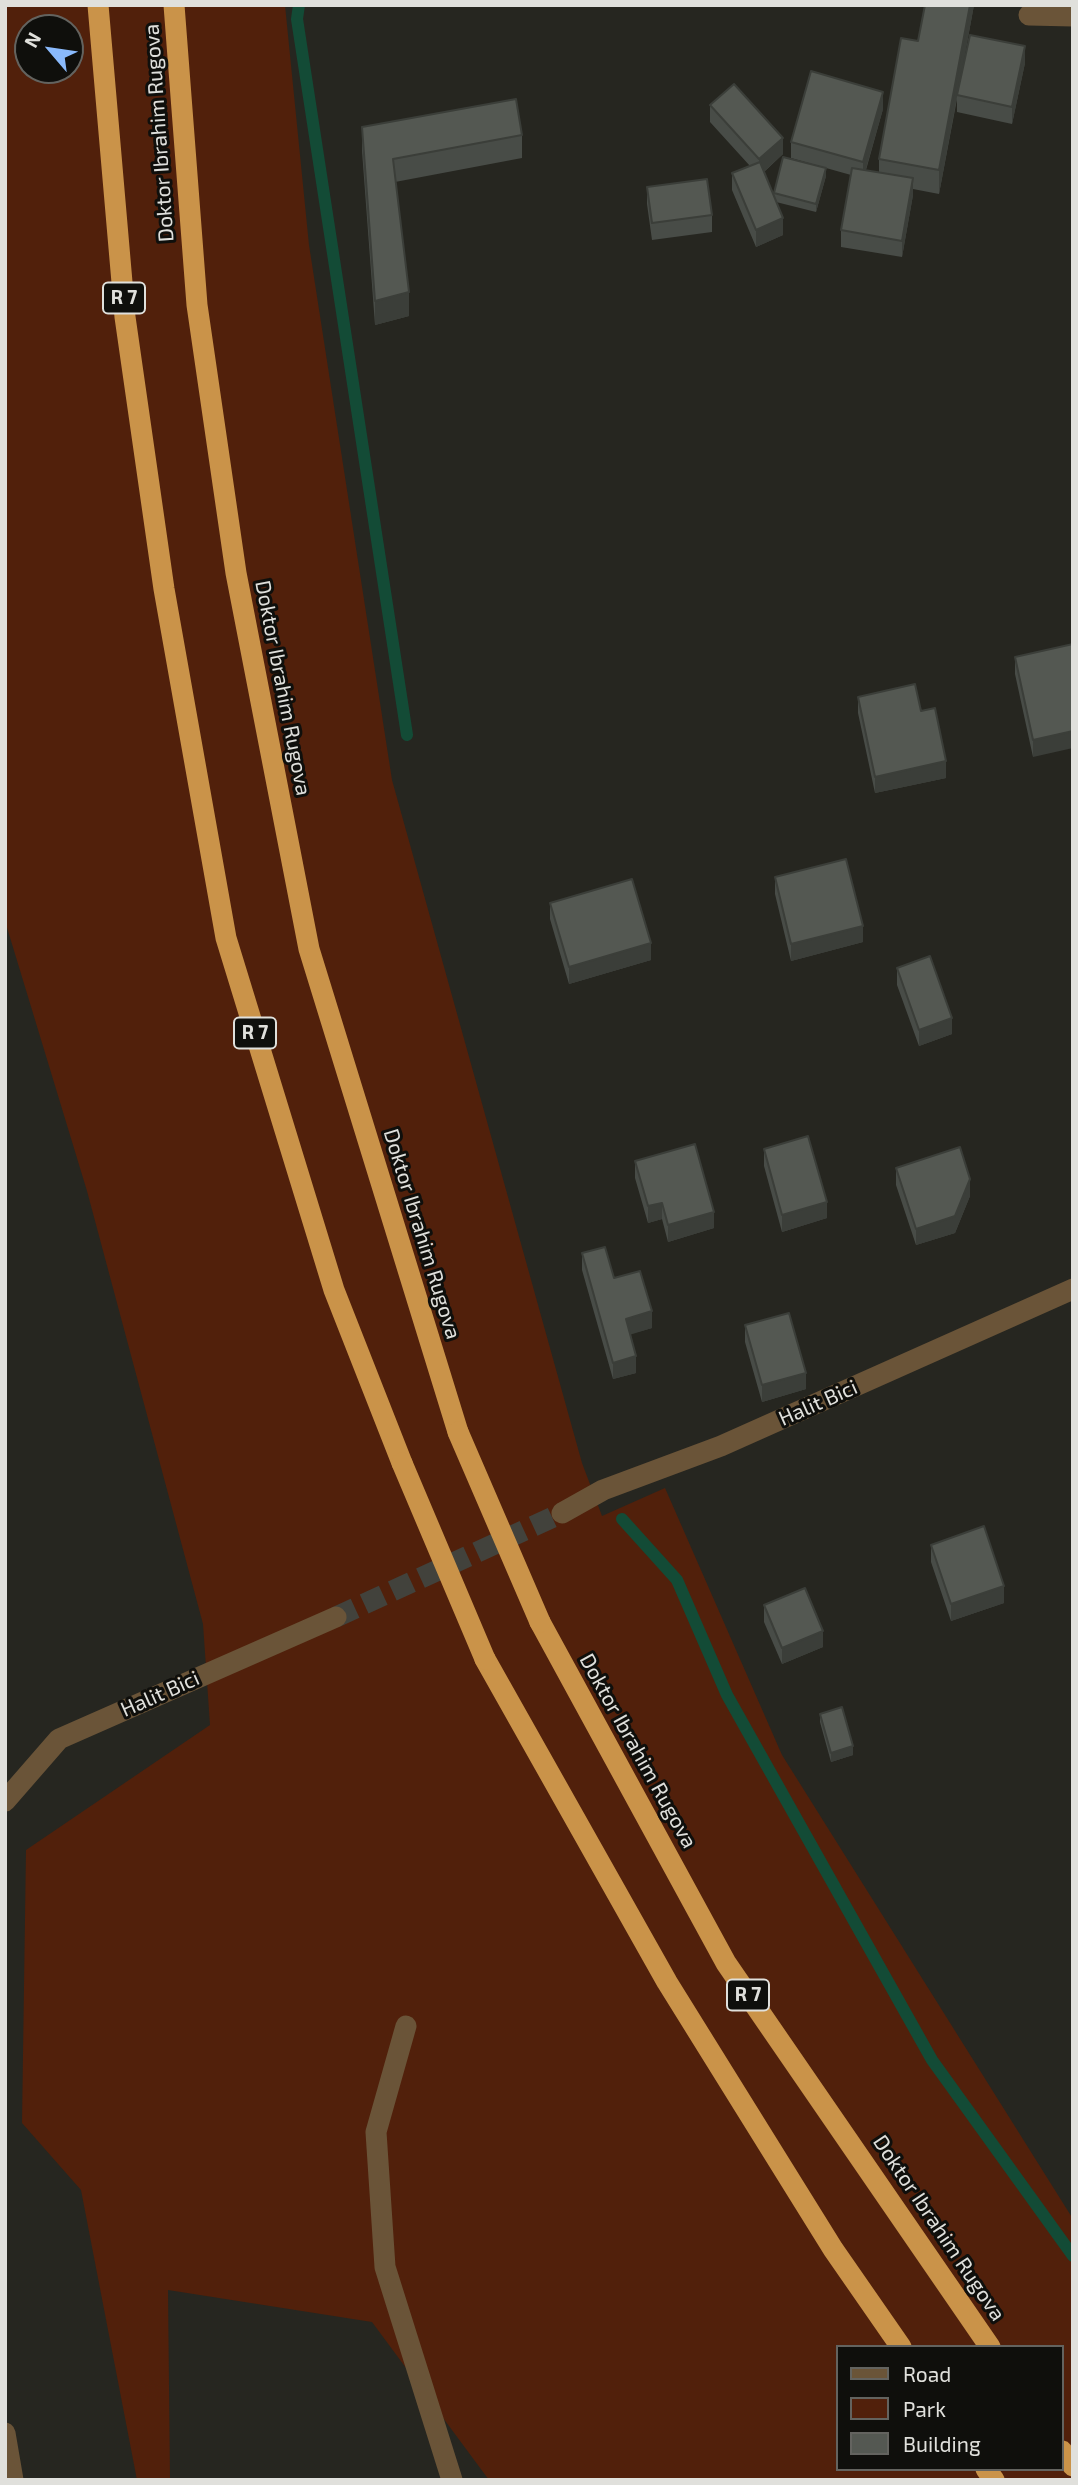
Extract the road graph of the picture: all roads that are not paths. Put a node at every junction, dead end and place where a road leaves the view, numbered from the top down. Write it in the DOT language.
graph roads {
  1 [pos="98,5"];
  2 [pos="174,5"];
  3 [pos="1029,15"];
  4 [pos="1073,16"];
  5 [pos="1073,1289"];
  6 [pos="562,1513"];
  7 [pos="336,1617"];
  8 [pos="5,1801"];
  9 [pos="406,2026"];
  10 [pos="900,2345"];
  11 [pos="989,2345"];
  12 [pos="5,2432"];
  13 [pos="13,2480"];
  14 [pos="452,2480"];
  1 -- 10 [label="highway, R 7, bridge"];
  2 -- 11 [label="highway, Doktor Ibrahim Rugova / R 7, bridge"];
  3 -- 4 [label="street"];
  5 -- 6 [label="street, Halit Bici"];
  7 -- 8 [label="street, Halit Bici"];
  9 -- 14 [label="street"];
  12 -- 13 [label="street"];
}
